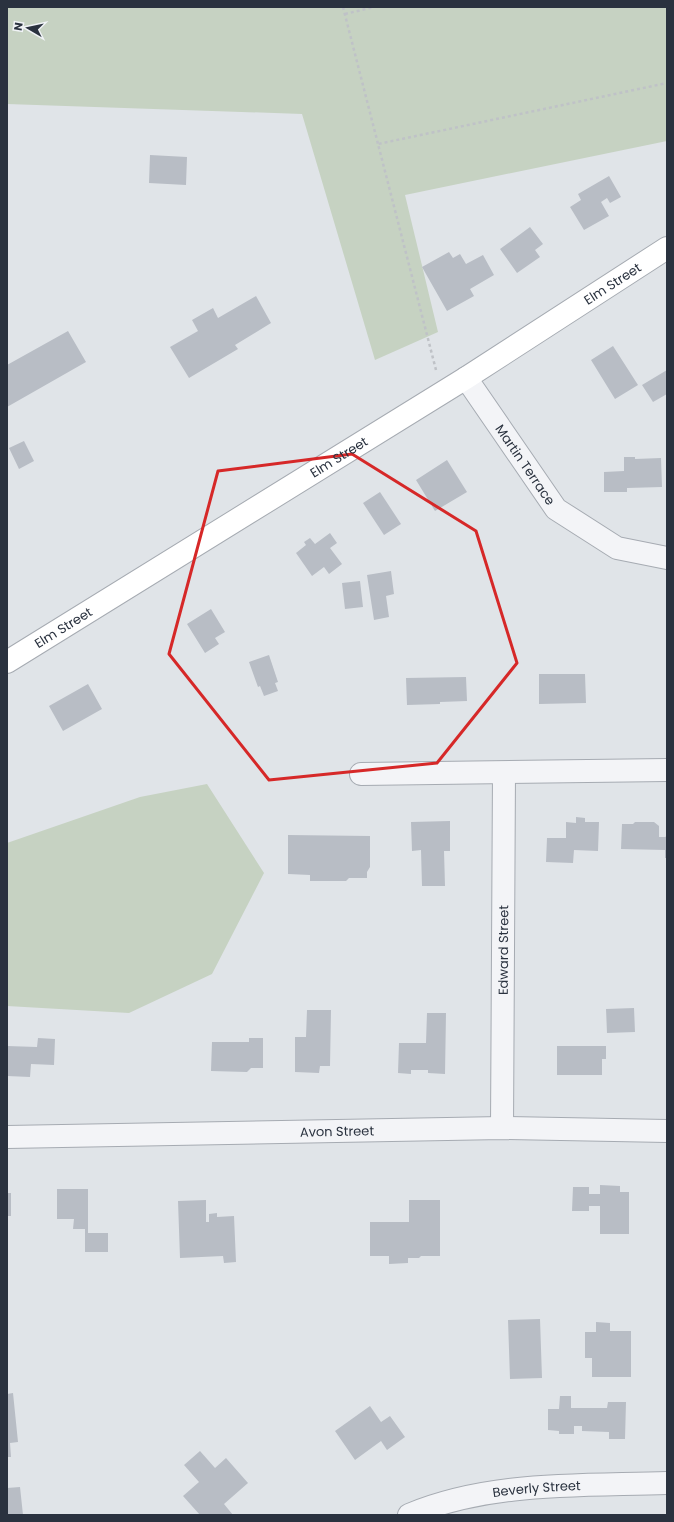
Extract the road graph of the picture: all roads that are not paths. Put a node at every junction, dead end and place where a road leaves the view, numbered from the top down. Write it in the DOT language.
graph roads {
  1 [pos="667,248"];
  2 [pos="466,378"];
  3 [pos="667,558"];
  4 [pos="7,662"];
  5 [pos="667,770"];
  6 [pos="504,773"];
  7 [pos="361,774"];
  8 [pos="502,1128"];
  9 [pos="667,1131"];
  10 [pos="7,1137"];
  11 [pos="667,1483"];
  12 [pos="409,1515"];
  1 -- 2 [label="street, Elm Street"];
  2 -- 3 [label="street, Martin Terrace"];
  2 -- 4 [label="street, Elm Street"];
  5 -- 6 [label="street"];
  6 -- 7 [label="street"];
  6 -- 8 [label="street, Edward Street"];
  8 -- 9 [label="street, Avon Street"];
  8 -- 10 [label="street, Avon Street"];
  11 -- 12 [label="street, Beverly Street"];
}
